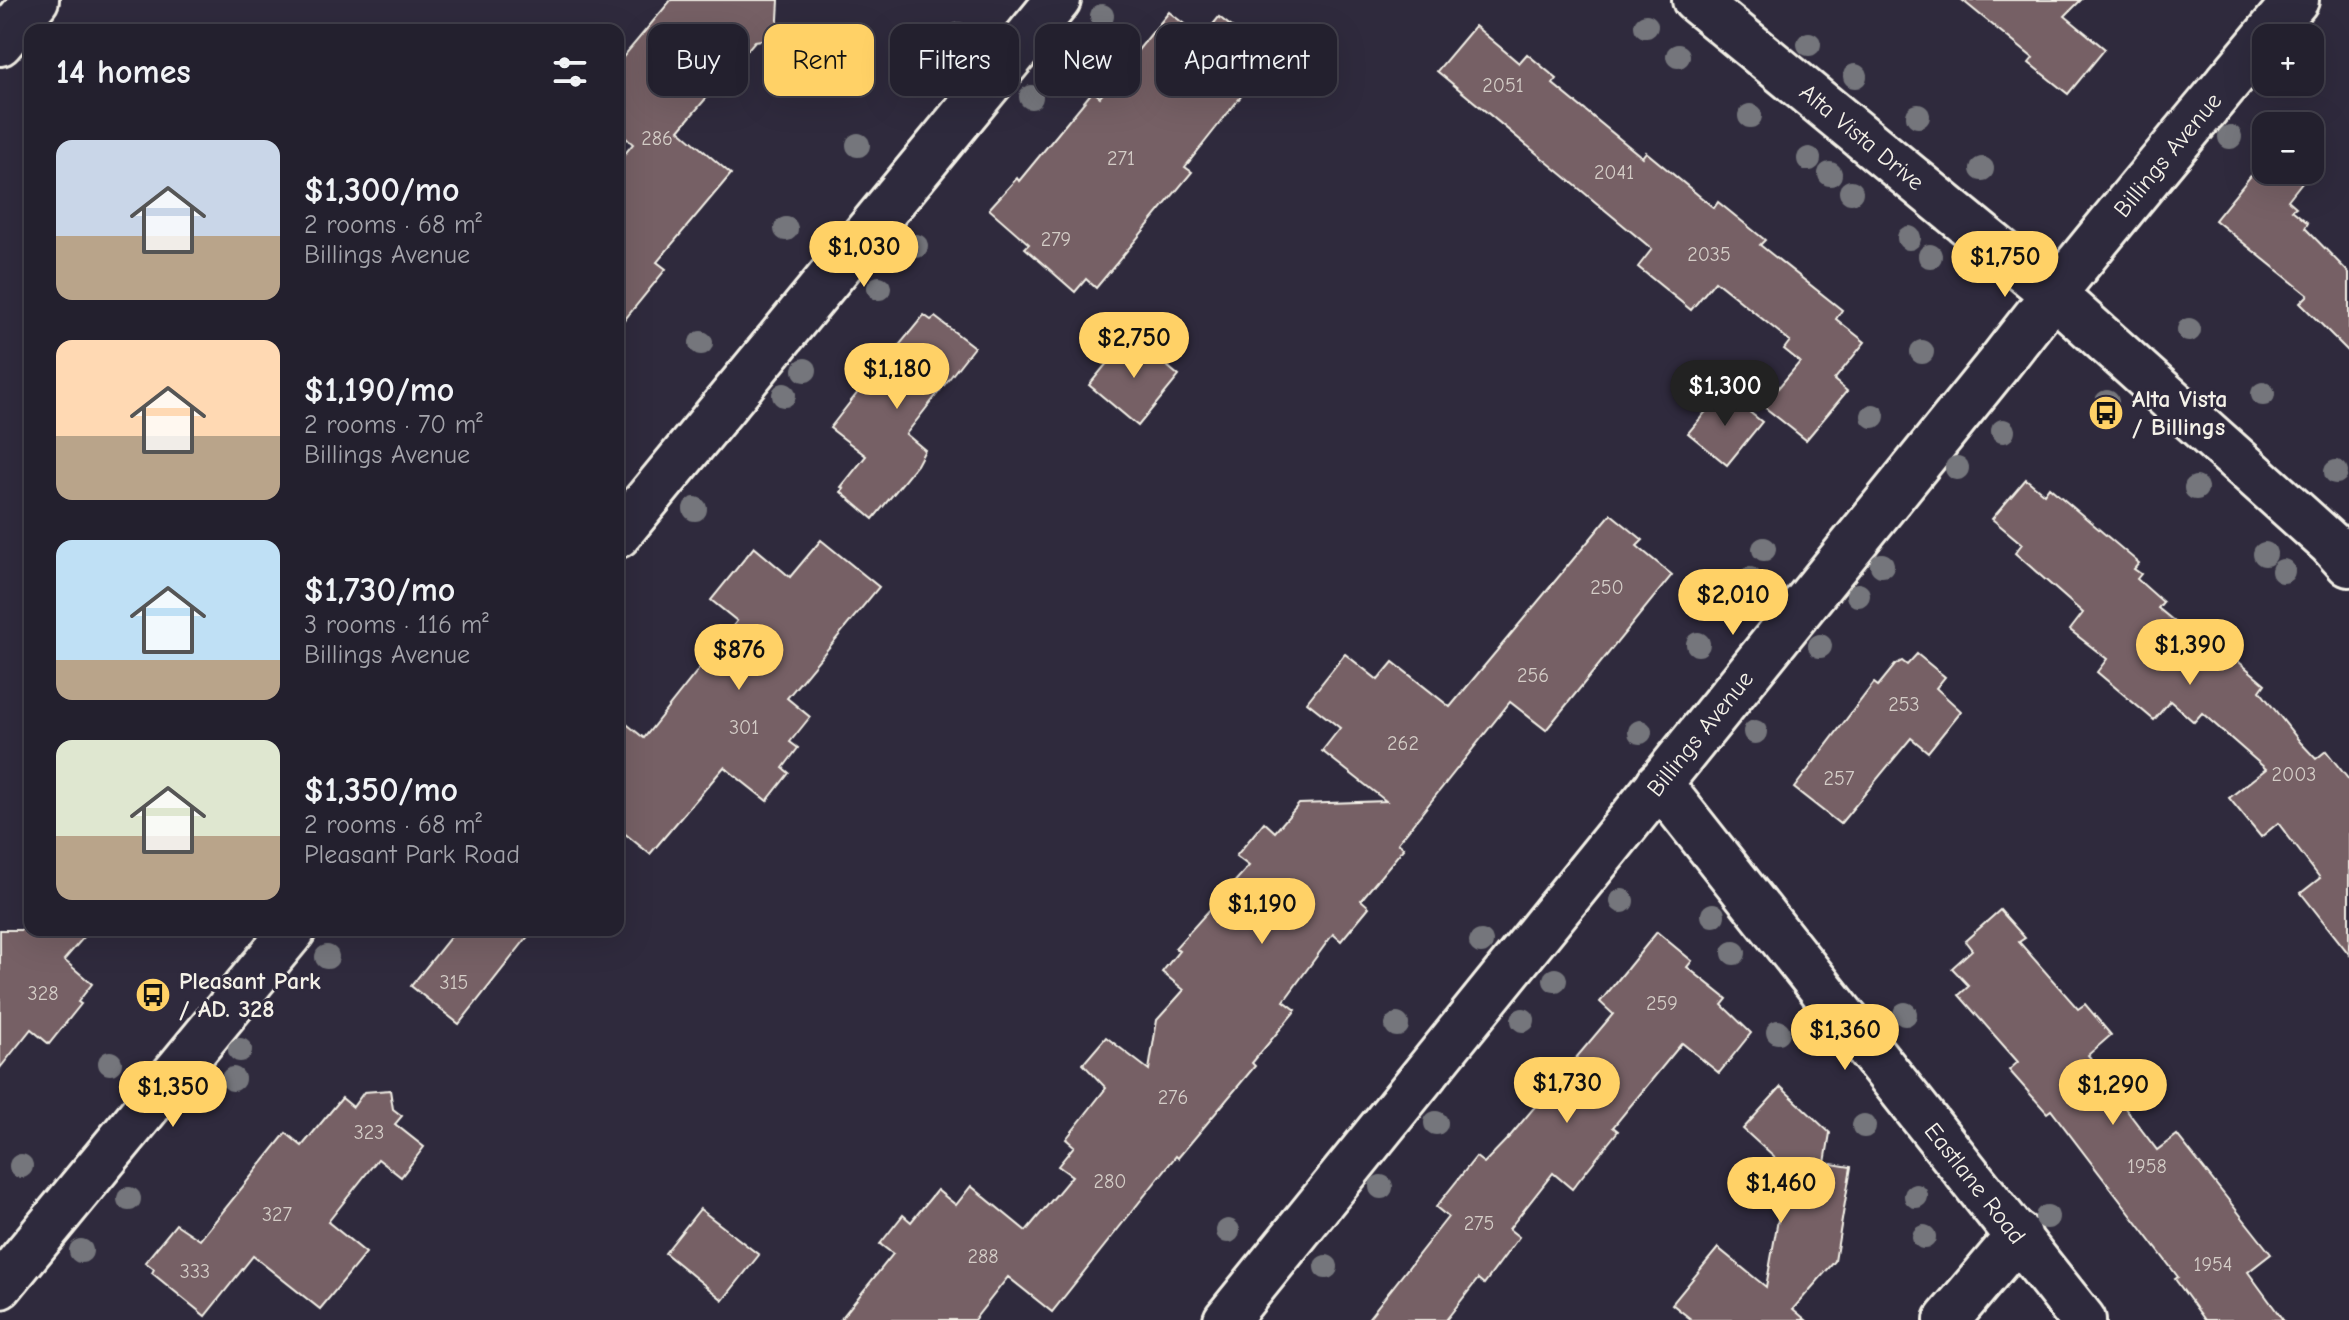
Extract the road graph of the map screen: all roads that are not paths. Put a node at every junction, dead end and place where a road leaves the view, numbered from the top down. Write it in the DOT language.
graph roads {
  1 [pos="36,0"];
  2 [pos="1058,0"];
  3 [pos="1695,0"];
  4 [pos="2296,0"];
  5 [pos="0,43"];
  6 [pos="2052,293"];
  7 [pos="624,528"];
  8 [pos="2349,564"];
  9 [pos="1659,783"];
  10 [pos="288,936"];
  11 [pos="2019,1235"];
  12 [pos="0,1286"];
  13 [pos="1226,1320"];
  14 [pos="1947,1320"];
  15 [pos="2083,1320"];
  1 -- 5 [label="street"];
  2 -- 7 [label="street"];
  3 -- 6 [label="street, Alta Vista Drive"];
  4 -- 6 [label="street, Billings Avenue"];
  6 -- 8 [label="street, Alta Vista Drive"];
  6 -- 9 [label="street, Billings Avenue"];
  9 -- 11 [label="street, Eastlane Road"];
  9 -- 13 [label="street, Billings Avenue"];
  10 -- 12 [label="street"];
  11 -- 14 [label="street"];
  11 -- 15 [label="street, Eastlane Road"];
}
